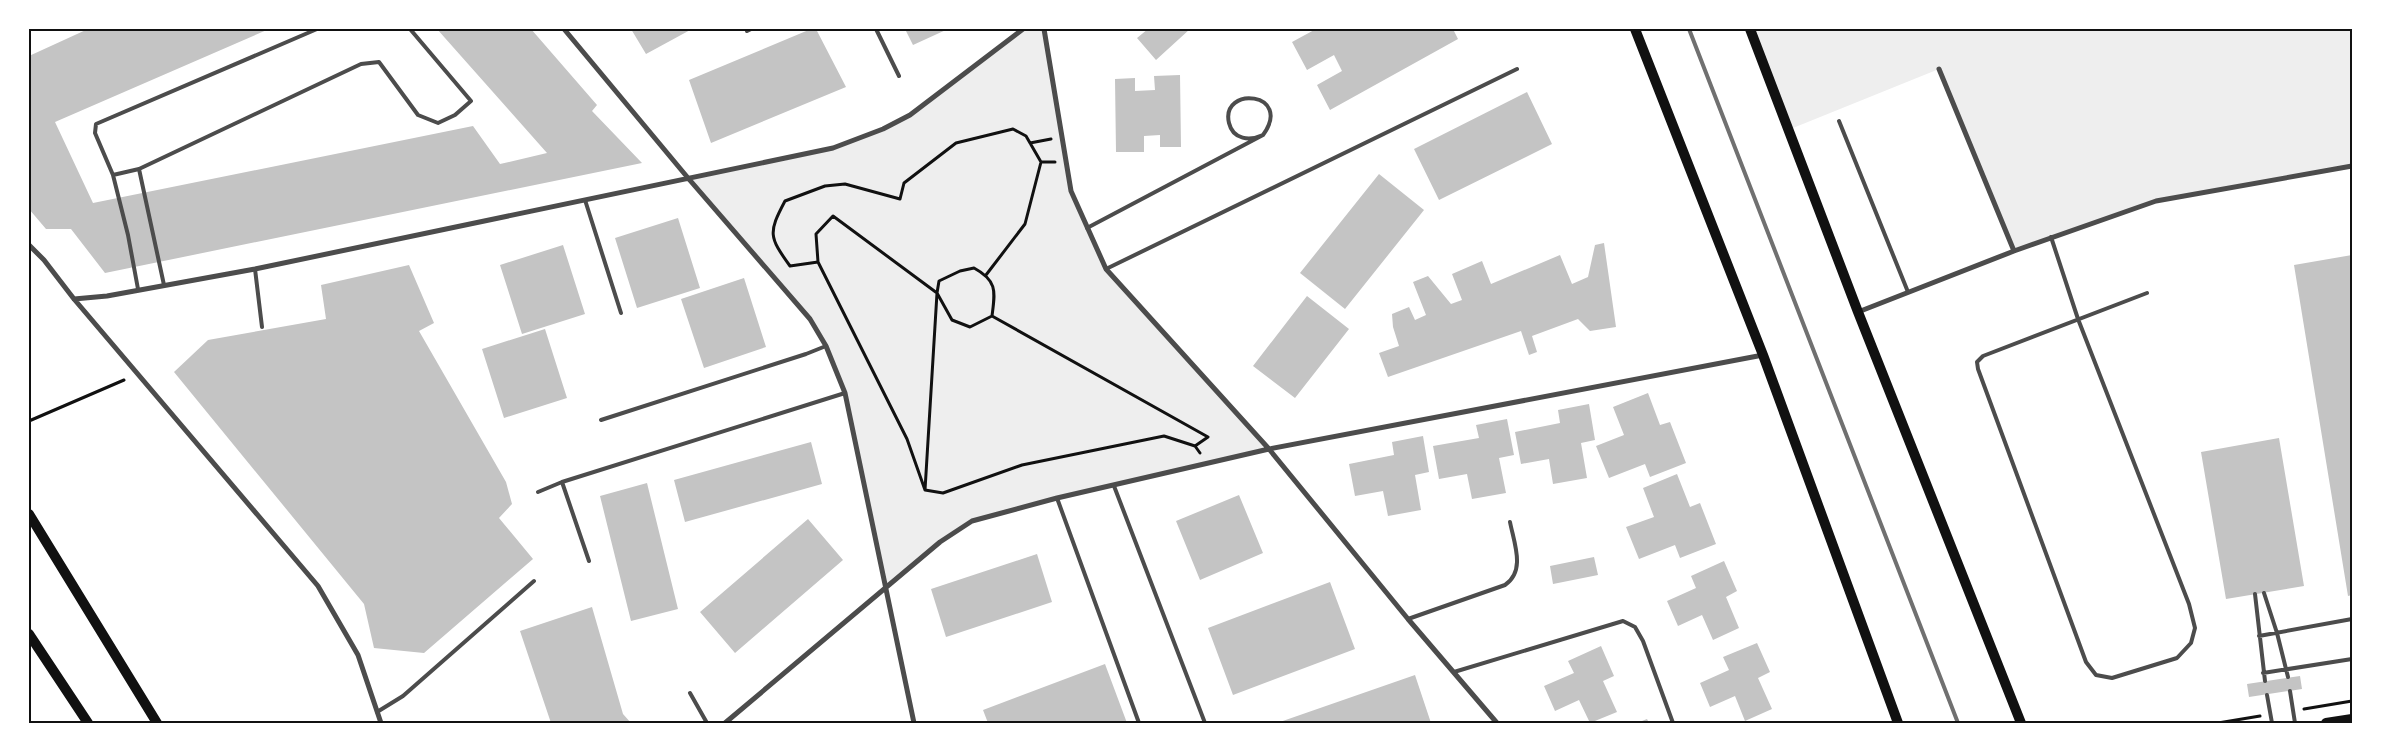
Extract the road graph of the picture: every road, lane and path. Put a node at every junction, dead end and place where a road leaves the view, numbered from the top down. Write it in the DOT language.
graph roads {
  1 [pos="317,29"];
  2 [pos="410,29"];
  3 [pos="564,29"];
  4 [pos="876,29"];
  5 [pos="1023,29"];
  6 [pos="1044,29"];
  7 [pos="1635,29"];
  8 [pos="1750,29"];
  9 [pos="1517,69"];
  10 [pos="1939,69"];
  11 [pos="899,76"];
  12 [pos="1839,121"];
  13 [pos="1263,135"];
  14 [pos="1062,137"];
  15 [pos="1030,143"];
  16 [pos="2352,166"];
  17 [pos="140,169"];
  18 [pos="112,175"];
  19 [pos="688,178"];
  20 [pos="585,200"];
  21 [pos="1087,228"];
  22 [pos="2051,238"];
  23 [pos="29,245"];
  24 [pos="2014,251"];
  25 [pos="818,262"];
  26 [pos="255,269"];
  27 [pos="1106,269"];
  28 [pos="986,275"];
  29 [pos="164,285"];
  30 [pos="138,289"];
  31 [pos="1908,292"];
  32 [pos="2148,293"];
  33 [pos="937,294"];
  34 [pos="74,299"];
  35 [pos="1858,312"];
  36 [pos="621,314"];
  37 [pos="992,316"];
  38 [pos="2078,319"];
  39 [pos="262,327"];
  40 [pos="826,346"];
  41 [pos="1763,355"];
  42 [pos="124,380"];
  43 [pos="845,393"];
  44 [pos="601,420"];
  45 [pos="29,421"];
  46 [pos="1194,446"];
  47 [pos="1269,449"];
  48 [pos="1207,464"];
  49 [pos="562,482"];
  50 [pos="1114,486"];
  51 [pos="925,490"];
  52 [pos="538,492"];
  53 [pos="1056,498"];
  54 [pos="29,514"];
  55 [pos="1510,522"];
  56 [pos="590,560"];
  57 [pos="534,581"];
  58 [pos="886,588"];
  59 [pos="2264,593"];
  60 [pos="2255,594"];
  61 [pos="1408,619"];
  62 [pos="2352,619"];
  63 [pos="2277,633"];
  64 [pos="29,634"];
  65 [pos="2258,636"];
  66 [pos="2352,659"];
  67 [pos="2287,669"];
  68 [pos="1454,672"];
  69 [pos="2263,673"];
  70 [pos="2288,677"];
  71 [pos="2265,681"];
  72 [pos="2290,691"];
  73 [pos="690,693"];
  74 [pos="2267,695"];
  75 [pos="2352,701"];
  76 [pos="2293,711"];
  77 [pos="377,712"];
  78 [pos="2270,715"];
  79 [pos="2352,719"];
  80 [pos="1897,720"];
  81 [pos="2022,722"];
  82 [pos="88,723"];
  83 [pos="157,723"];
  84 [pos="381,723"];
  85 [pos="708,723"];
  86 [pos="725,723"];
  87 [pos="914,723"];
  88 [pos="1139,723"];
  89 [pos="1204,723"];
  90 [pos="1497,723"];
  91 [pos="1673,723"];
  92 [pos="2218,723"];
  93 [pos="2272,723"];
  94 [pos="2295,723"];
  95 [pos="2326,723"];
  1 -- 18 [label="lane"];
  2 -- 17 [label="lane"];
  3 -- 19 [label="street"];
  4 -- 11 [label="lane"];
  5 -- 19 [label="street"];
  6 -- 14 [label="street"];
  7 -- 41 [label="main road"];
  8 -- 35 [label="main road"];
  9 -- 27 [label="lane"];
  10 -- 24 [label="street"];
  12 -- 31 [label="lane"];
  13 -- 13 [label="lane"];
  13 -- 21 [label="lane"];
  14 -- 15 [label="path"];
  14 -- 21 [label="street"];
  15 -- 25 [label="path"];
  15 -- 28 [label="path"];
  16 -- 22 [label="street"];
  17 -- 18 [label="lane"];
  17 -- 29 [label="lane"];
  18 -- 30 [label="lane"];
  19 -- 20 [label="street"];
  19 -- 40 [label="street"];
  20 -- 26 [label="street"];
  20 -- 36 [label="lane"];
  21 -- 27 [label="street"];
  22 -- 24 [label="street"];
  22 -- 38 [label="lane"];
  23 -- 34 [label="street"];
  24 -- 31 [label="street"];
  25 -- 33 [label="path"];
  25 -- 51 [label="path"];
  26 -- 29 [label="street"];
  26 -- 39 [label="lane"];
  27 -- 47 [label="street"];
  28 -- 33 [label="path"];
  28 -- 37 [label="path"];
  29 -- 30 [label="street"];
  30 -- 34 [label="street"];
  31 -- 35 [label="street"];
  32 -- 38 [label="lane"];
  33 -- 37 [label="path"];
  33 -- 51 [label="path"];
  34 -- 77 [label="street"];
  35 -- 81 [label="main road"];
  37 -- 46 [label="path"];
  38 -- 38 [label="lane"];
  40 -- 43 [label="street"];
  40 -- 44 [label="lane"];
  41 -- 47 [label="street"];
  41 -- 80 [label="main road"];
  42 -- 45 [label="path"];
  43 -- 49 [label="lane"];
  43 -- 58 [label="street"];
  46 -- 48 [label="path"];
  46 -- 51 [label="path"];
  47 -- 48 [label="street"];
  47 -- 61 [label="street"];
  48 -- 50 [label="street"];
  49 -- 52 [label="lane"];
  49 -- 56 [label="lane"];
  50 -- 53 [label="street"];
  50 -- 89 [label="lane"];
  53 -- 58 [label="street"];
  53 -- 88 [label="lane"];
  54 -- 83 [label="main road"];
  55 -- 61 [label="lane"];
  57 -- 77 [label="lane"];
  58 -- 86 [label="street"];
  58 -- 87 [label="street"];
  59 -- 63 [label="lane"];
  60 -- 65 [label="lane"];
  61 -- 68 [label="street"];
  62 -- 63 [label="lane"];
  63 -- 65 [label="lane"];
  63 -- 67 [label="lane"];
  64 -- 82 [label="main road"];
  65 -- 69 [label="lane"];
  66 -- 67 [label="lane"];
  67 -- 69 [label="lane"];
  67 -- 70 [label="lane"];
  68 -- 90 [label="street"];
  68 -- 91 [label="lane"];
  69 -- 71 [label="lane"];
  72 -- 76 [label="lane"];
  73 -- 85 [label="lane"];
  74 -- 78 [label="lane"];
  75 -- 76 [label="path"];
  76 -- 94 [label="lane"];
  77 -- 84 [label="street"];
  78 -- 92 [label="path"];
  78 -- 93 [label="lane"];
  79 -- 95 [label="main road"];
}
